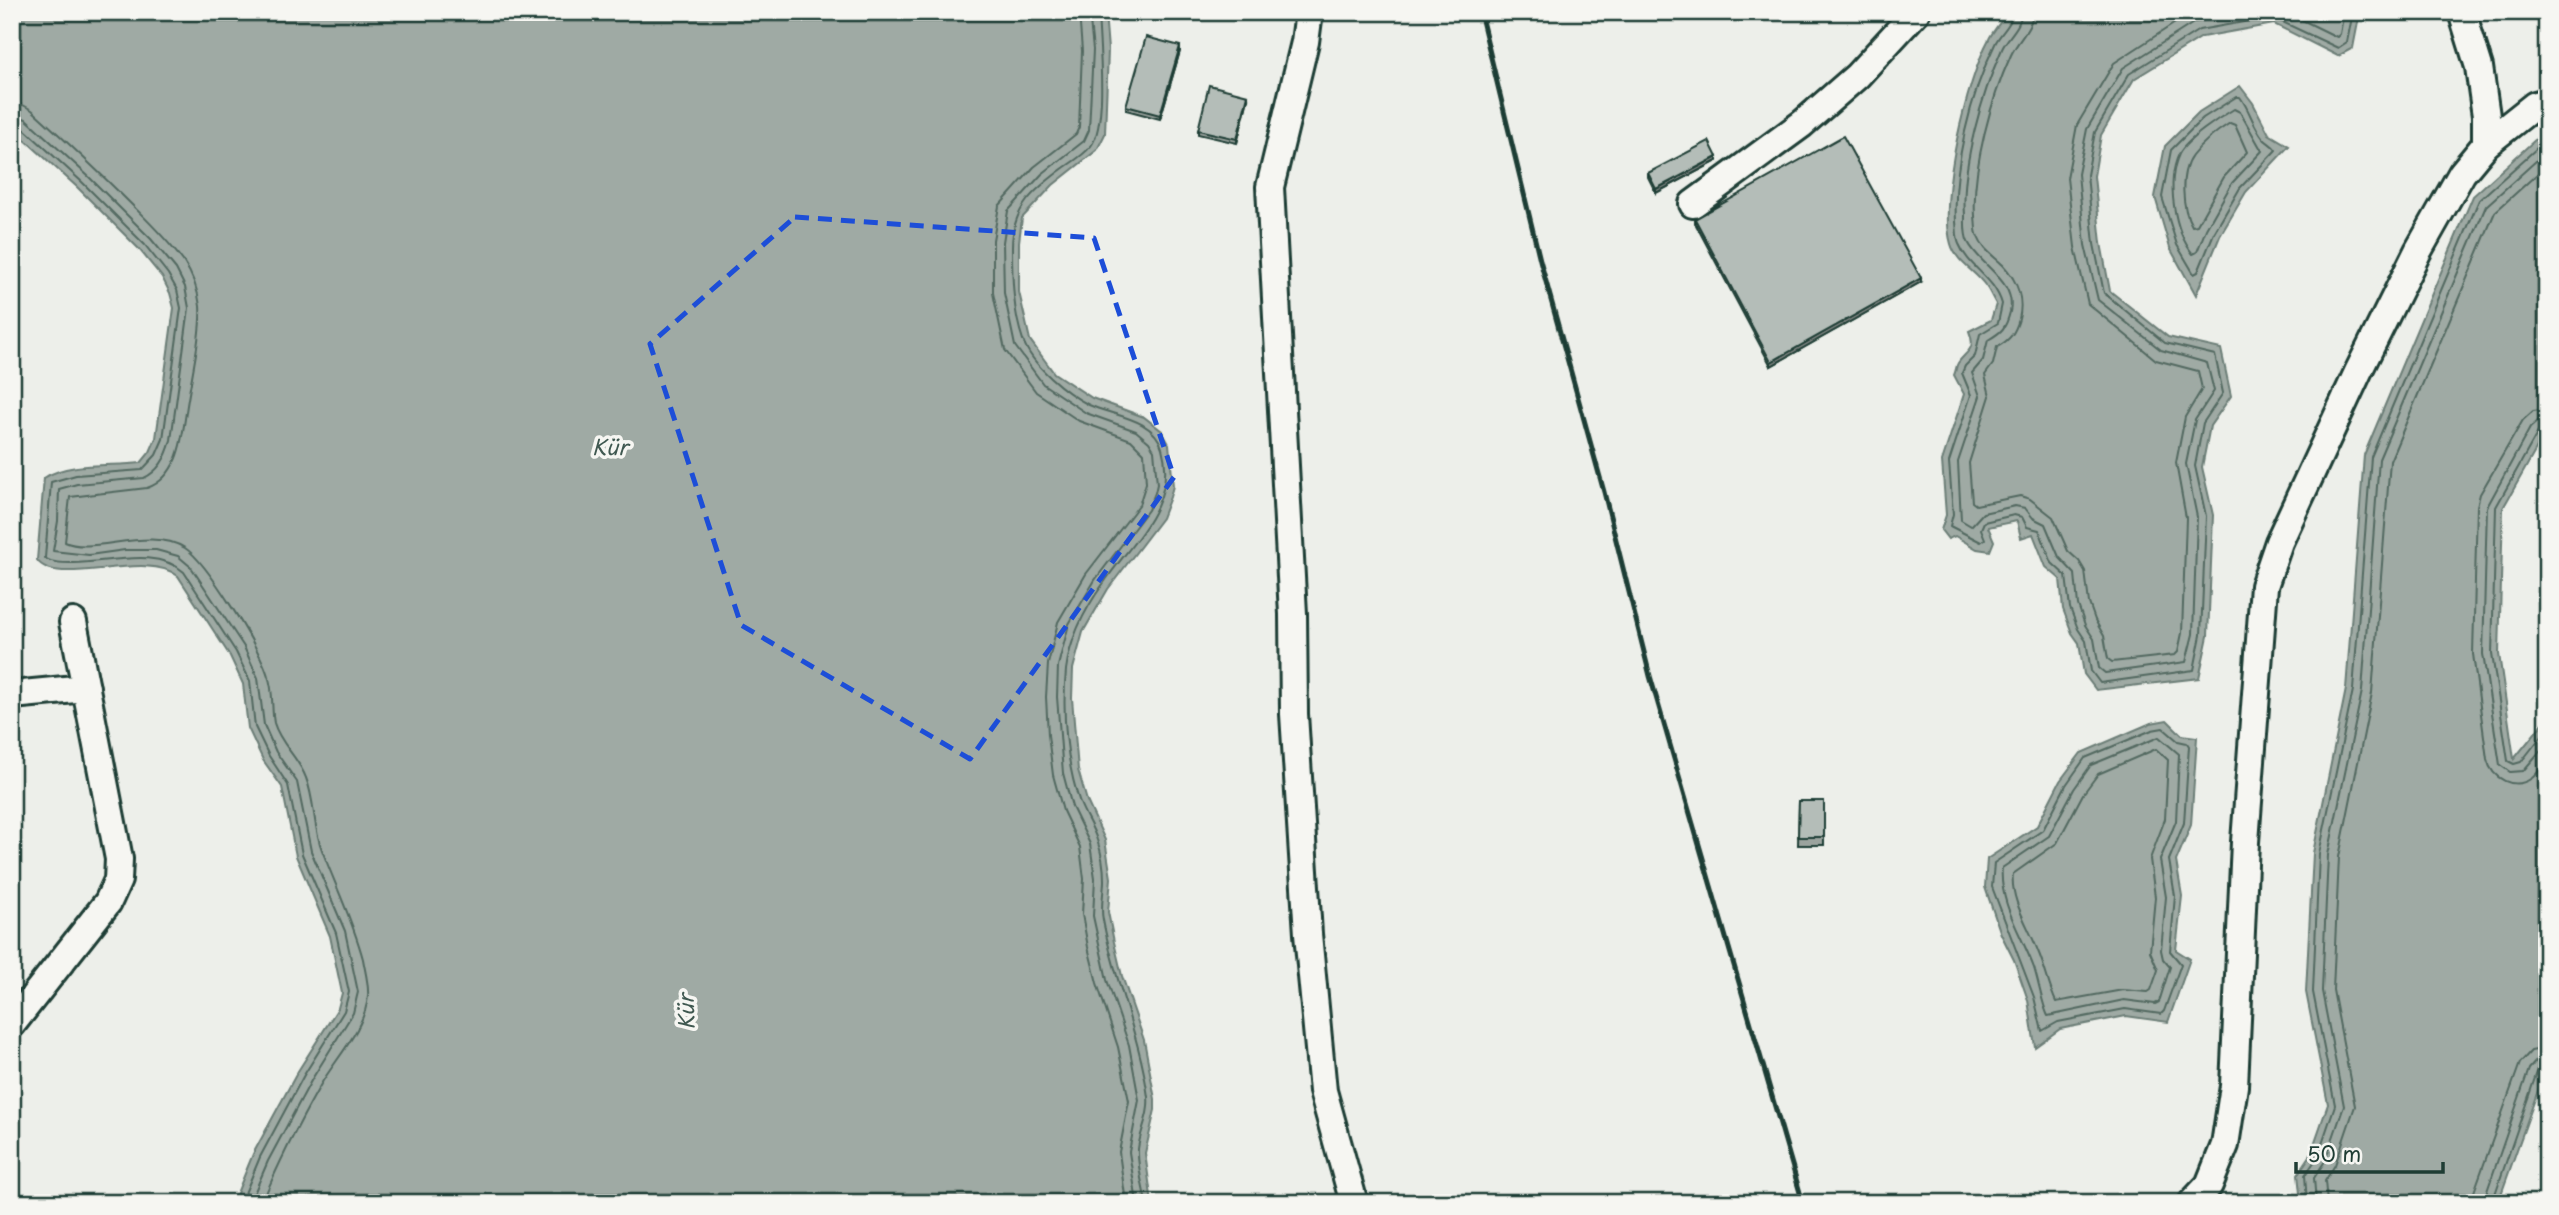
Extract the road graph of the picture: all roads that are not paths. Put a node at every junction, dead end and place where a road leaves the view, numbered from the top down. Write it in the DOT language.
graph roads {
  1 [pos="1309,12"];
  2 [pos="1916,12"];
  3 [pos="2462,12"];
  4 [pos="2547,102"];
  5 [pos="2486,144"];
  6 [pos="1693,204"];
  7 [pos="74,622"];
  8 [pos="86,688"];
  9 [pos="12,695"];
  10 [pos="12,1024"];
  11 [pos="1354,1203"];
  12 [pos="2192,1203"];
  1 -- 11 [label="street"];
  2 -- 6 [label="street"];
  3 -- 5 [label="street"];
  4 -- 5 [label="street"];
  5 -- 12 [label="street"];
  7 -- 8 [label="street"];
  8 -- 9 [label="street"];
  8 -- 10 [label="street"];
}
